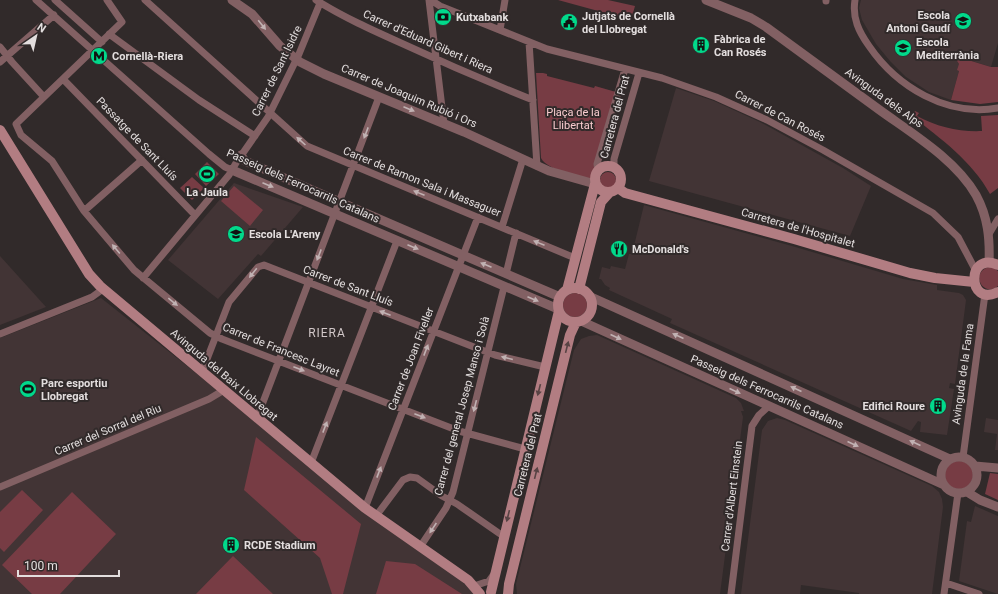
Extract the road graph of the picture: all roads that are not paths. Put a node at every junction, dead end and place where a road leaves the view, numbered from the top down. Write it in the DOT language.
graph roads {
  1 [pos="36,0"];
  2 [pos="55,0"];
  3 [pos="107,0"];
  4 [pos="145,0"];
  5 [pos="232,0"];
  6 [pos="430,0"];
  7 [pos="505,0"];
  8 [pos="706,0"];
  9 [pos="855,0"];
  10 [pos="318,1"];
  11 [pos="54,15"];
  12 [pos="500,30"];
  13 [pos="109,34"];
  14 [pos="102,42"];
  15 [pos="529,42"];
  16 [pos="0,47"];
  17 [pos="93,50"];
  18 [pos="7,56"];
  19 [pos="296,59"];
  20 [pos="436,59"];
  21 [pos="0,62"];
  22 [pos="625,69"];
  23 [pos="639,73"];
  24 [pos="63,79"];
  25 [pos="44,97"];
  26 [pos="380,97"];
  27 [pos="533,100"];
  28 [pos="998,108"];
  29 [pos="270,113"];
  30 [pos="444,124"];
  31 [pos="0,130"];
  32 [pos="255,136"];
  33 [pos="241,155"];
  34 [pos="523,159"];
  35 [pos="142,160"];
  36 [pos="353,166"];
  37 [pos="537,166"];
  38 [pos="614,168"];
  39 [pos="232,170"];
  40 [pos="598,171"];
  41 [pos="595,184"];
  42 [pos="614,190"];
  43 [pos="339,202"];
  44 [pos="84,211"];
  45 [pos="335,214"];
  46 [pos="196,215"];
  47 [pos="478,217"];
  48 [pos="998,219"];
  49 [pos="502,227"];
  50 [pos="516,233"];
  51 [pos="989,234"];
  52 [pos="397,241"];
  53 [pos="463,255"];
  54 [pos="576,258"];
  55 [pos="993,264"];
  56 [pos="458,267"];
  57 [pos="976,271"];
  58 [pos="506,274"];
  59 [pos="143,278"];
  60 [pos="974,282"];
  61 [pos="308,283"];
  62 [pos="504,287"];
  63 [pos="103,289"];
  64 [pos="579,289"];
  65 [pos="998,292"];
  66 [pos="564,294"];
  67 [pos="985,294"];
  68 [pos="589,296"];
  69 [pos="371,307"];
  70 [pos="559,310"];
  71 [pos="578,322"];
  72 [pos="434,331"];
  73 [pos="0,334"];
  74 [pos="216,336"];
  75 [pos="488,352"];
  76 [pos="278,361"];
  77 [pos="545,367"];
  78 [pos="202,372"];
  79 [pos="341,385"];
  80 [pos="224,390"];
  81 [pos="769,406"];
  82 [pos="403,410"];
  83 [pos="257,418"];
  84 [pos="468,434"];
  85 [pos="525,449"];
  86 [pos="963,457"];
  87 [pos="950,459"];
  88 [pos="311,463"];
  89 [pos="976,466"];
  90 [pos="998,468"];
  91 [pos="944,485"];
  92 [pos="0,487"];
  93 [pos="968,492"];
  94 [pos="958,493"];
  95 [pos="450,500"];
  96 [pos="998,507"];
  97 [pos="365,508"];
  98 [pos="376,516"];
  99 [pos="503,536"];
  100 [pos="420,547"];
  101 [pos="946,583"];
  102 [pos="485,591"];
  103 [pos="507,594"];
  104 [pos="731,594"];
  105 [pos="944,594"];
  106 [pos="979,594"];
  1 -- 11 [label="street, Passeig dels Ferrocarrils Catalans"];
  2 -- 14 [label="street"];
  3 -- 13 [label="street"];
  4 -- 29 [label="street, Carrer de Ramon Sala i Massaguer"];
  5 -- 19 [label="street, Carrer de Joaquim Rubió i Ors, one-way"];
  6 -- 12 [label="street, Carrer de Can Rosés"];
  6 -- 20 [label="street"];
  7 -- 12 [label="street"];
  8 -- 51 [label="street, Avinguda dels Alps"];
  9 -- 28 [label="street"];
  10 -- 19 [label="street, Carrer de Sant Isidre"];
  10 -- 20 [label="street, Carrer d'Eduard Gibert i Riera"];
  11 -- 17 [label="street, Passeig dels Ferrocarrils Catalans"];
  11 -- 18 [label="street"];
  12 -- 15 [label="street, Carrer de Can Rosés"];
  13 -- 14 [label="street"];
  13 -- 32 [label="street"];
  14 -- 17 [label="street"];
  15 -- 22 [label="street, Carrer de Can Rosés"];
  15 -- 27 [label="street"];
  16 -- 18 [label="street"];
  17 -- 24 [label="street"];
  17 -- 39 [label="street, Passeig dels Ferrocarrils Catalans"];
  18 -- 21 [label="street"];
  18 -- 25 [label="street"];
  19 -- 26 [label="street, Carrer de Joaquim Rubió i Ors"];
  19 -- 29 [label="street, Carrer de Sant Isidre"];
  20 -- 27 [label="street, Carrer d'Eduard Gibert i Riera"];
  20 -- 30 [label="street"];
  22 -- 23 [label="street, Carrer de Can Rosés"];
  22 -- 40 [label="street, Carretera del Prat"];
  23 -- 38 [label="street, Carretera del Prat"];
  23 -- 57 [label="street, Carrer de Can Rosés"];
  24 -- 25 [label="street"];
  24 -- 35 [label="street, Passatge de Sant Lluís"];
  25 -- 44 [label="street, Carrer de Francesc Layret"];
  26 -- 30 [label="street, Carrer de Joaquim Rubió i Ors, one-way"];
  26 -- 36 [label="street, one-way"];
  27 -- 37 [label="street"];
  29 -- 32 [label="street, Carrer de Sant Isidre"];
  36 -- 29 [label="street, Carrer de Ramon Sala i Massaguer, one-way"];
  30 -- 34 [label="street, Carrer de Joaquim Rubió i Ors"];
  31 -- 63 [label="main road, Avinguda del Baix Llobregat"];
  32 -- 33 [label="street, Carrer de Sant Isidre"];
  33 -- 39 [label="street, Carrer de Sant Isidre"];
  33 -- 43 [label="street, Passeig dels Ferrocarrils Catalans"];
  34 -- 37 [label="street, Carrer de Joaquim Rubió i Ors"];
  34 -- 49 [label="street"];
  35 -- 44 [label="street"];
  35 -- 46 [label="street, Passatge de Sant Lluís"];
  36 -- 43 [label="street"];
  47 -- 36 [label="street, Carrer de Ramon Sala i Massaguer, one-way"];
  37 -- 41 [label="street, Carrer de Joaquim Rubió i Ors"];
  38 -- 40 [label="main road"];
  38 -- 42 [label="main road"];
  39 -- 45 [label="street, Passeig dels Ferrocarrils Catalans, one-way"];
  39 -- 46 [label="street, Carrer de Sant Isidre"];
  40 -- 41 [label="main road"];
  41 -- 42 [label="main road"];
  41 -- 54 [label="main road"];
  42 -- 60 [label="main road, Carretera de l'Hospitalet"];
  42 -- 64 [label="main road"];
  43 -- 45 [label="street"];
  43 -- 53 [label="street, Passeig dels Ferrocarrils Catalans"];
  59 -- 44 [label="street, Carrer de Francesc Layret, one-way"];
  45 -- 52 [label="street, Passeig dels Ferrocarrils Catalans"];
  45 -- 61 [label="street, one-way"];
  46 -- 59 [label="street, Carrer de Sant Isidre"];
  47 -- 49 [label="street, Carrer de Ramon Sala i Massaguer"];
  47 -- 53 [label="street, Carrer de Joan Fiveller"];
  48 -- 51 [label="street"];
  49 -- 50 [label="street, Carrer de Ramon Sala i Massaguer"];
  54 -- 50 [label="street, Carrer de Ramon Sala i Massaguer, one-way"];
  50 -- 58 [label="street"];
  51 -- 55 [label="street, Avinguda dels Alps"];
  52 -- 56 [label="street, Passeig dels Ferrocarrils Catalans, one-way"];
  52 -- 69 [label="street"];
  53 -- 56 [label="street, Carrer de Joan Fiveller"];
  58 -- 53 [label="street, Passeig dels Ferrocarrils Catalans, one-way"];
  54 -- 66 [label="main road"];
  55 -- 57 [label="main road"];
  56 -- 62 [label="street, Passeig dels Ferrocarrils Catalans"];
  56 -- 72 [label="street, Carrer de Joan Fiveller"];
  57 -- 60 [label="main road"];
  58 -- 66 [label="street, Passeig dels Ferrocarrils Catalans"];
  59 -- 74 [label="street, Carrer de Francesc Layret, one-way"];
  60 -- 67 [label="main road"];
  61 -- 69 [label="street, Carrer de Sant Lluís"];
  61 -- 74 [label="street, Carrer de Sant Lluís, one-way"];
  61 -- 76 [label="street"];
  62 -- 70 [label="street, Passeig dels Ferrocarrils Catalans, one-way"];
  62 -- 75 [label="street, Carrer del general Josep Manso i Solà"];
  63 -- 73 [label="street"];
  63 -- 78 [label="main road, Avinguda del Baix Llobregat"];
  64 -- 66 [label="main road"];
  64 -- 68 [label="main road"];
  65 -- 67 [label="main road"];
  66 -- 70 [label="main road"];
  67 -- 86 [label="street, Avinguda de la Fama"];
  68 -- 71 [label="main road"];
  87 -- 68 [label="street, Passeig dels Ferrocarrils Catalans, one-way"];
  72 -- 69 [label="street, Carrer de Sant Lluís, one-way"];
  69 -- 79 [label="street"];
  70 -- 71 [label="main road"];
  70 -- 77 [label="main road, Carretera del Prat"];
  71 -- 81 [label="street, Passeig dels Ferrocarrils Catalans, one-way"];
  103 -- 71 [label="main road, Carretera del Prat, one-way"];
  72 -- 75 [label="street, Carrer de Sant Lluís"];
  82 -- 72 [label="street, Carrer de Joan Fiveller, one-way"];
  74 -- 76 [label="street, Carrer de Francesc Layret"];
  74 -- 78 [label="street, Carrer de Sant Lluís"];
  77 -- 75 [label="street, Carrer de Sant Lluís, one-way"];
  75 -- 84 [label="street, Carrer del general Josep Manso i Solà, one-way"];
  76 -- 79 [label="street, Carrer de Francesc Layret, one-way"];
  76 -- 83 [label="street"];
  77 -- 85 [label="main road, Carretera del Prat, one-way"];
  78 -- 80 [label="main road, Avinguda del Baix Llobregat"];
  79 -- 82 [label="street, Carrer de Francesc Layret"];
  88 -- 79 [label="street, one-way"];
  80 -- 83 [label="main road, Avinguda del Baix Llobregat"];
  80 -- 92 [label="street, Carrer del Sorral del Riu"];
  81 -- 91 [label="street, Passeig dels Ferrocarrils Catalans, one-way"];
  81 -- 104 [label="street, Carrer d'Albert Einstein"];
  82 -- 84 [label="street, Carrer de Francesc Layret, one-way"];
  97 -- 82 [label="street, Carrer de Joan Fiveller, one-way"];
  83 -- 88 [label="main road, Avinguda del Baix Llobregat"];
  84 -- 85 [label="street, Carrer de Francesc Layret"];
  84 -- 95 [label="street, Carrer del general Josep Manso i Solà"];
  85 -- 99 [label="main road, Carretera del Prat, one-way"];
  86 -- 87 [label="street"];
  86 -- 89 [label="street"];
  87 -- 91 [label="street"];
  88 -- 97 [label="main road, Avinguda del Baix Llobregat"];
  89 -- 90 [label="street"];
  89 -- 93 [label="street"];
  91 -- 94 [label="street"];
  93 -- 94 [label="street"];
  93 -- 96 [label="street"];
  94 -- 101 [label="street"];
  95 -- 98 [label="street"];
  95 -- 99 [label="street"];
  95 -- 100 [label="street, Carrer del general Josep Manso i Solà, one-way"];
  97 -- 98 [label="main road, Avinguda del Baix Llobregat"];
  98 -- 100 [label="main road, Avinguda del Baix Llobregat"];
  99 -- 102 [label="main road, Carretera del Prat"];
  100 -- 102 [label="main road, Avinguda del Baix Llobregat"];
  101 -- 105 [label="street"];
  101 -- 106 [label="street"];
  102 -- 103 [label="main road"];
}
